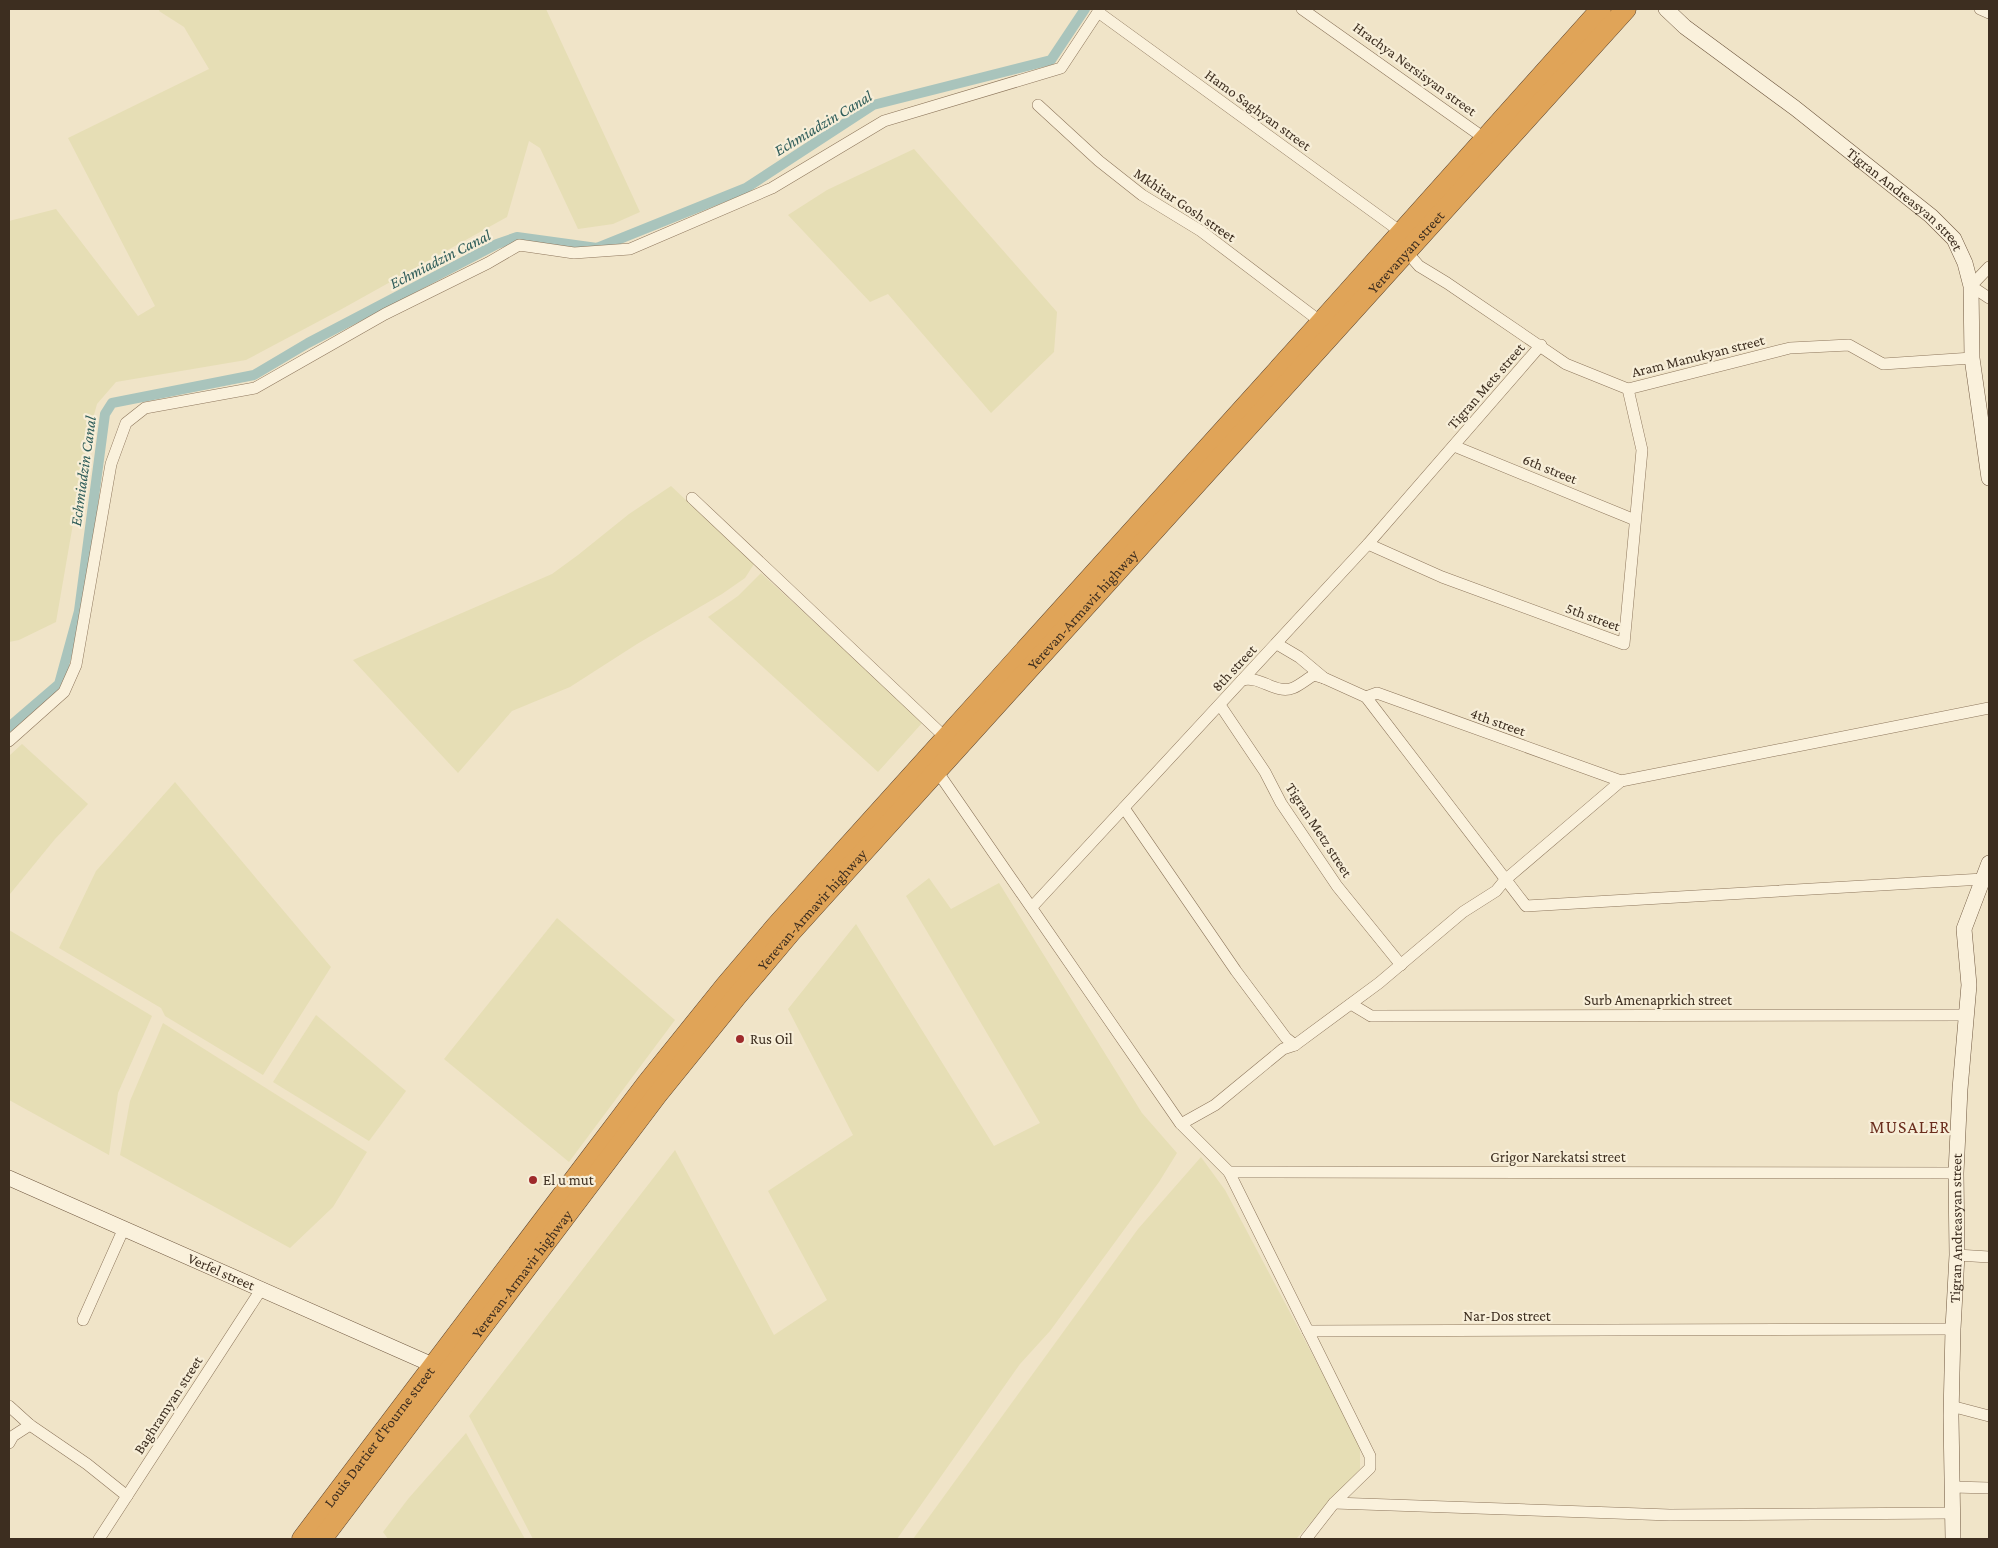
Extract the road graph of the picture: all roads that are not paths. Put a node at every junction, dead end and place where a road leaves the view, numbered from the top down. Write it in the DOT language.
graph roads {
  1 [pos="1302,9"];
  2 [pos="1601,9"];
  3 [pos="1626,9"];
  4 [pos="1666,9"];
  5 [pos="1980,9"];
  6 [pos="1099,10"];
  7 [pos="1989,14"];
  8 [pos="1558,70"];
  9 [pos="1038,105"];
  10 [pos="1484,138"];
  11 [pos="1403,241"];
  12 [pos="1989,267"];
  13 [pos="1971,286"];
  14 [pos="1989,298"];
  15 [pos="1321,322"];
  16 [pos="1541,345"];
  17 [pos="1972,358"];
  18 [pos="1628,389"];
  19 [pos="1454,446"];
  20 [pos="1989,478"];
  21 [pos="1181,489"];
  22 [pos="692,498"];
  23 [pos="1635,520"];
  24 [pos="1368,544"];
  25 [pos="1277,644"];
  26 [pos="1324,678"];
  27 [pos="1242,680"];
  28 [pos="1366,697"];
  29 [pos="1220,705"];
  30 [pos="1989,708"];
  31 [pos="947,738"];
  32 [pos="9,741"];
  33 [pos="937,770"];
  34 [pos="1621,782"];
  35 [pos="1124,808"];
  36 [pos="1989,863"];
  37 [pos="1983,879"];
  38 [pos="1505,880"];
  39 [pos="1032,907"];
  40 [pos="1401,966"];
  41 [pos="1351,1004"];
  42 [pos="1967,1015"];
  43 [pos="1295,1045"];
  44 [pos="1181,1123"];
  45 [pos="1229,1172"];
  46 [pos="1956,1173"];
  47 [pos="9,1178"];
  48 [pos="124,1228"];
  49 [pos="1957,1255"];
  50 [pos="1989,1257"];
  51 [pos="262,1288"];
  52 [pos="484,1313"];
  53 [pos="83,1320"];
  54 [pos="1953,1329"];
  55 [pos="1308,1331"];
  56 [pos="461,1343"];
  57 [pos="435,1366"];
  58 [pos="9,1406"];
  59 [pos="1951,1406"];
  60 [pos="1989,1416"];
  61 [pos="30,1425"];
  62 [pos="9,1443"];
  63 [pos="1953,1488"];
  64 [pos="1989,1488"];
  65 [pos="127,1496"];
  66 [pos="1334,1503"];
  67 [pos="1953,1513"];
  68 [pos="99,1539"];
  69 [pos="302,1539"];
  70 [pos="322,1539"];
  71 [pos="1306,1539"];
  72 [pos="1953,1539"];
  1 -- 10 [label="street, Hrachya Nersisyan street"];
  2 -- 8 [label="highway, Yerevanyan street"];
  3 -- 8 [label="highway, Yerevanyan street"];
  4 -- 13 [label="main road, Tigran Andreasyan street"];
  5 -- 7 [label="street"];
  6 -- 11 [label="street, Hamo Saghyan street"];
  6 -- 32 [label="street"];
  8 -- 10 [label="highway, Yerevanyan street"];
  8 -- 11 [label="highway, Yerevanyan street"];
  9 -- 15 [label="street, Mkhitar Gosh street"];
  10 -- 11 [label="highway, Yerevanyan street"];
  11 -- 15 [label="highway, Yerevanyan street"];
  11 -- 16 [label="street, Aram Manukyan street"];
  11 -- 21 [label="highway, Yerevanyan street"];
  12 -- 13 [label="street"];
  13 -- 14 [label="street"];
  13 -- 17 [label="main road, Tigran Andreasyan street"];
  15 -- 21 [label="highway, Yerevanyan street"];
  16 -- 18 [label="street, Aram Manukyan street"];
  16 -- 19 [label="street, Tigran Mets street"];
  17 -- 18 [label="street, Aram Manukyan street"];
  17 -- 20 [label="main road, Tigran Andreasyan street"];
  18 -- 23 [label="street, 5th street"];
  19 -- 23 [label="street, 6th street"];
  19 -- 24 [label="street, 8th street"];
  21 -- 31 [label="highway, Yerevan-Armavir highway"];
  21 -- 33 [label="highway, Yerevan-Armavir highway"];
  22 -- 31 [label="street"];
  23 -- 24 [label="street, 5th street"];
  24 -- 25 [label="street, 8th street"];
  25 -- 26 [label="street"];
  25 -- 27 [label="street, 8th street"];
  26 -- 27 [label="street"];
  26 -- 28 [label="street"];
  27 -- 29 [label="street, 8th street"];
  28 -- 34 [label="street, 4th street"];
  28 -- 38 [label="street"];
  29 -- 35 [label="street, 8th street"];
  29 -- 40 [label="street, Tigran Metz street"];
  30 -- 34 [label="street"];
  31 -- 52 [label="highway, Yerevan-Armavir highway"];
  33 -- 39 [label="street"];
  33 -- 52 [label="highway, Yerevan-Armavir highway"];
  34 -- 38 [label="street"];
  35 -- 39 [label="street, 8th street"];
  35 -- 43 [label="street"];
  36 -- 37 [label="main road, Tigran Andreasyan street"];
  37 -- 38 [label="street"];
  37 -- 42 [label="main road, Tigran Andreasyan street"];
  38 -- 40 [label="street"];
  39 -- 44 [label="street"];
  40 -- 41 [label="street"];
  41 -- 42 [label="street, Surb Amenaprkich street"];
  41 -- 43 [label="street"];
  42 -- 46 [label="main road, Tigran Andreasyan street"];
  43 -- 44 [label="street"];
  44 -- 45 [label="street"];
  45 -- 46 [label="street, Grigor Narekatsi street"];
  45 -- 55 [label="street"];
  46 -- 49 [label="main road, Tigran Andreasyan street"];
  47 -- 48 [label="main road, Verfel street"];
  48 -- 51 [label="main road, Verfel street"];
  48 -- 53 [label="street"];
  49 -- 50 [label="street"];
  49 -- 54 [label="main road, Tigran Andreasyan street"];
  51 -- 57 [label="main road, Verfel street"];
  51 -- 65 [label="street, Baghramyan street"];
  52 -- 56 [label="highway, Yerevan-Armavir highway"];
  54 -- 55 [label="street, Nar-Dos street"];
  54 -- 59 [label="main road, Tigran Andreasyan street"];
  55 -- 66 [label="street"];
  56 -- 57 [label="highway, Louis Dartier d'Fourne street"];
  56 -- 70 [label="highway, Louis Dartier d'Fourne street"];
  57 -- 69 [label="highway, Louis Dartier d'Fourne street"];
  58 -- 61 [label="street"];
  59 -- 60 [label="street"];
  59 -- 63 [label="main road, Tigran Andreasyan street"];
  61 -- 62 [label="street"];
  61 -- 65 [label="street"];
  63 -- 64 [label="street"];
  63 -- 67 [label="main road, Tigran Andreasyan street"];
  65 -- 68 [label="street, Baghramyan street"];
  66 -- 67 [label="street"];
  66 -- 71 [label="street"];
  67 -- 72 [label="main road, Tigran Andreasyan street"];
}
